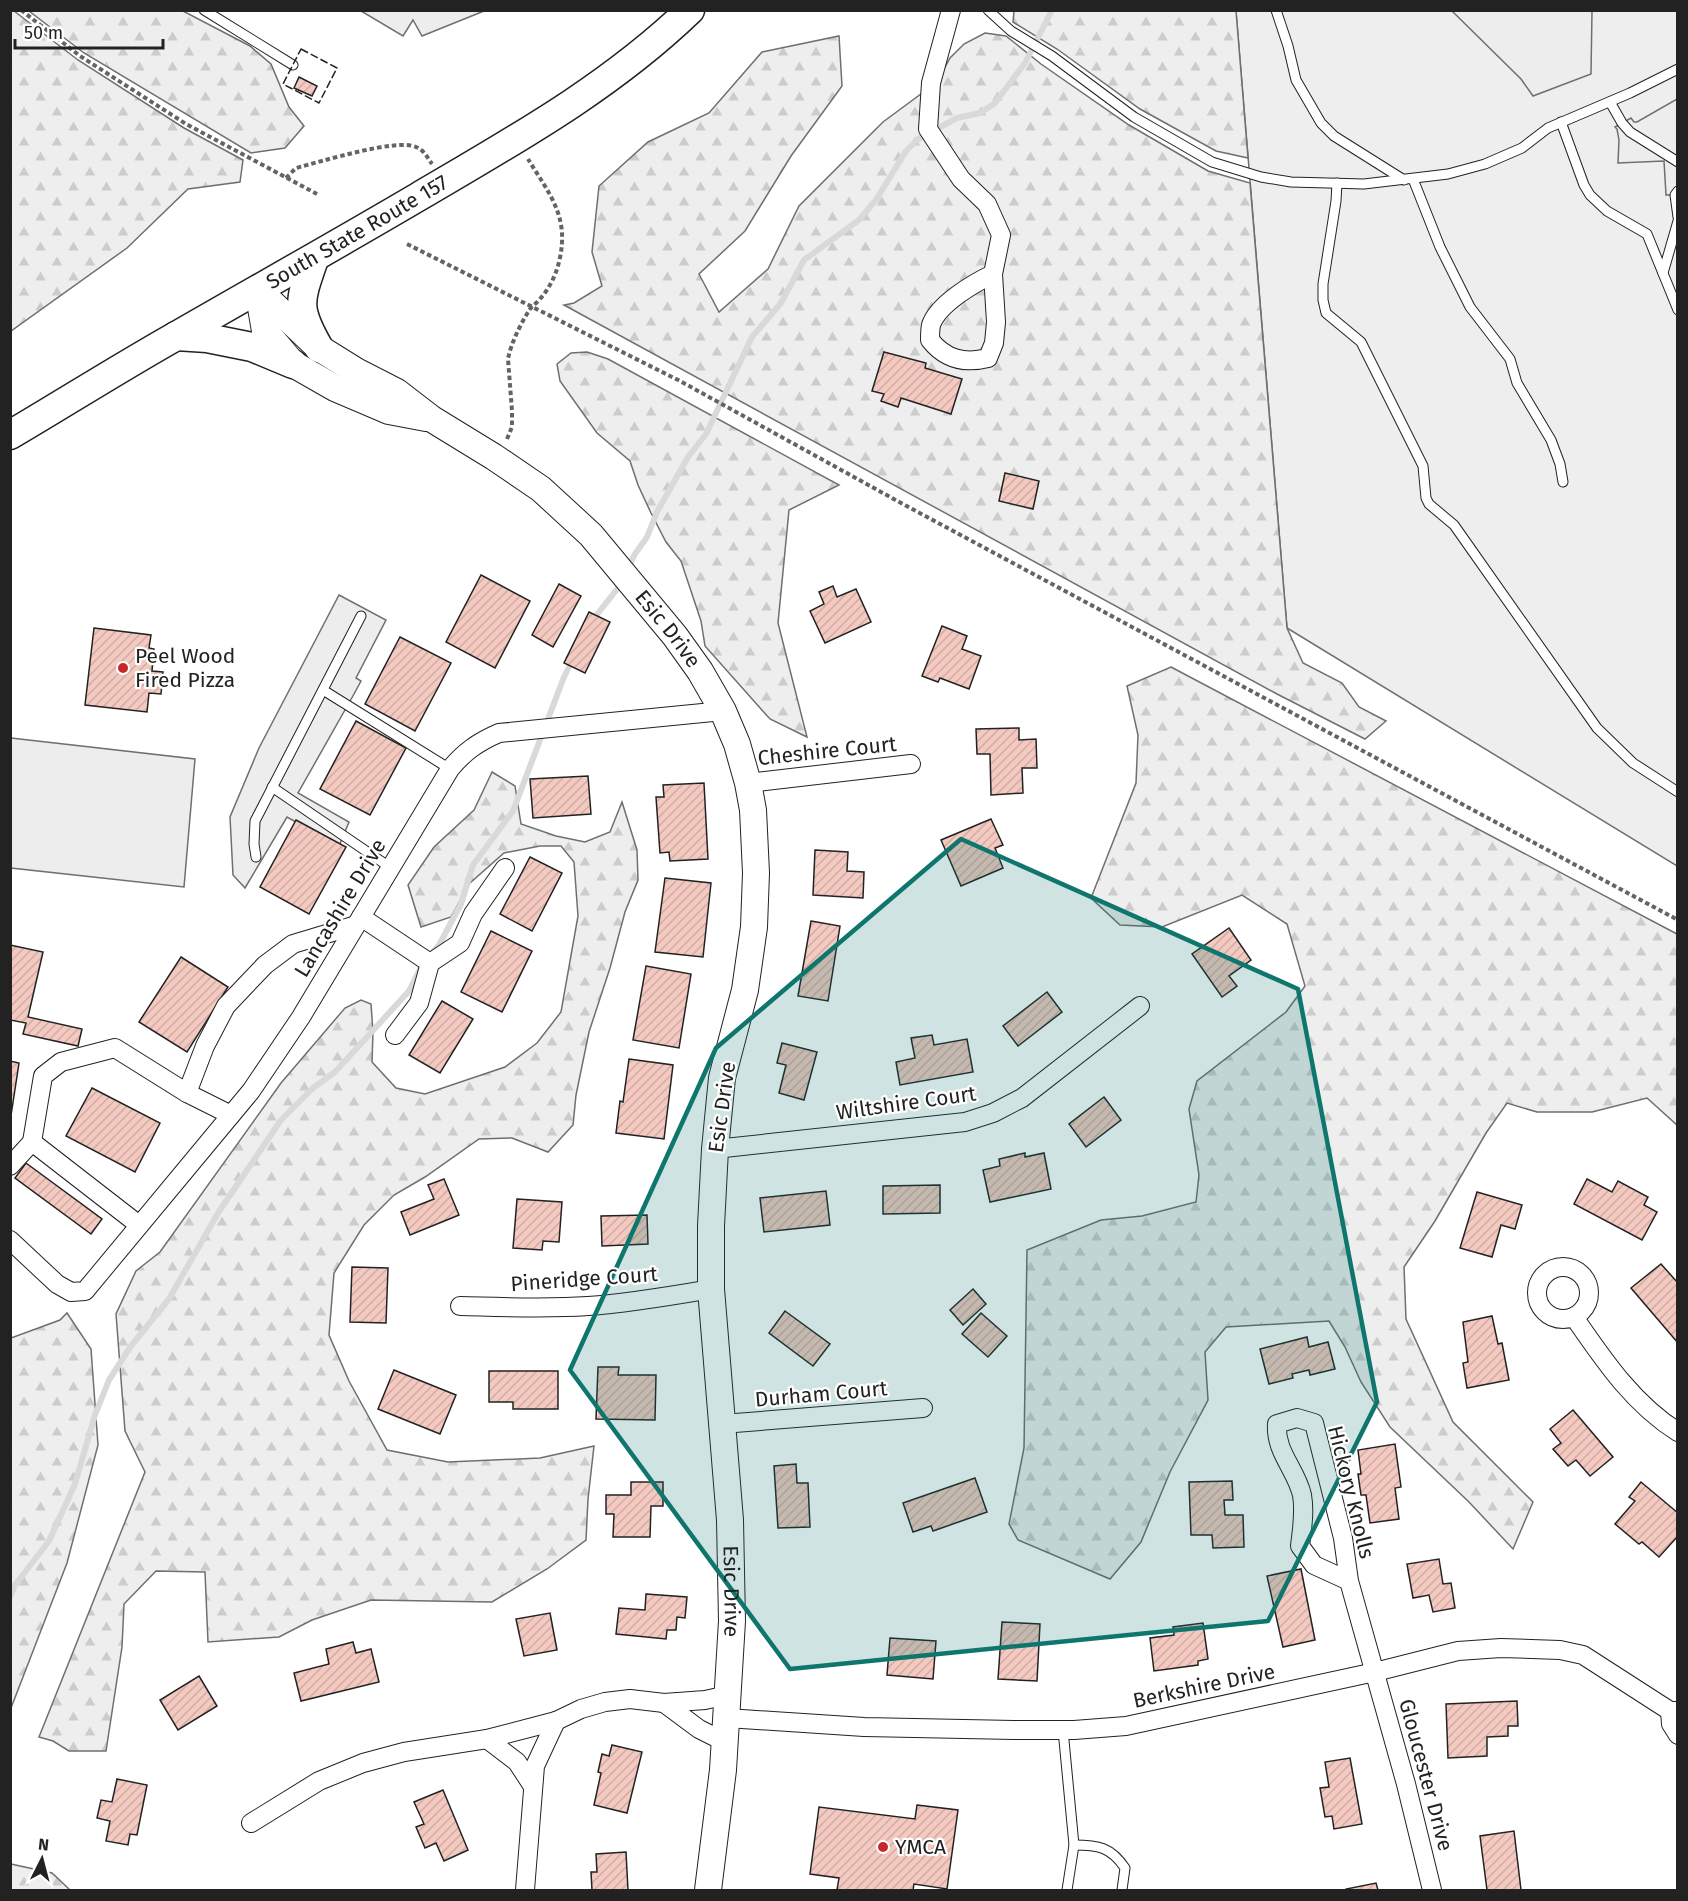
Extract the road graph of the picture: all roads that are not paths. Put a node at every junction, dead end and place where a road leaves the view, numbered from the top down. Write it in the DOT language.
graph roads {
  1 [pos="204,10"];
  2 [pos="690,10"];
  3 [pos="951,10"];
  4 [pos="988,10"];
  5 [pos="1276,10"];
  6 [pos="292,65"];
  7 [pos="1677,69"];
  8 [pos="1610,102"];
  9 [pos="1561,122"];
  10 [pos="1677,162"];
  11 [pos="1408,179"];
  12 [pos="1336,183"];
  13 [pos="1677,191"];
  14 [pos="1677,219"];
  15 [pos="314,259"];
  16 [pos="1663,273"];
  17 [pos="993,274"];
  18 [pos="258,290"];
  19 [pos="1677,310"];
  20 [pos="176,336"];
  21 [pos="319,348"];
  22 [pos="293,364"];
  23 [pos="432,419"];
  24 [pos="10,435"];
  25 [pos="1563,482"];
  26 [pos="361,616"];
  27 [pos="323,690"];
  28 [pos="723,711"];
  29 [pos="911,764"];
  30 [pos="450,769"];
  31 [pos="748,783"];
  32 [pos="272,786"];
  33 [pos="1677,792"];
  34 [pos="256,857"];
  35 [pos="391,868"];
  36 [pos="505,868"];
  37 [pos="359,921"];
  38 [pos="430,963"];
  39 [pos="1140,1006"];
  40 [pos="395,1035"];
  41 [pos="187,1093"];
  42 [pos="231,1115"];
  43 [pos="32,1142"];
  44 [pos="715,1149"];
  45 [pos="10,1166"];
  46 [pos="139,1225"];
  47 [pos="10,1240"];
  48 [pos="711,1289"];
  49 [pos="460,1306"];
  50 [pos="1574,1317"];
  51 [pos="923,1408"];
  52 [pos="722,1424"];
  53 [pos="1677,1432"];
  54 [pos="1349,1581"];
  55 [pos="1375,1672"];
  56 [pos="664,1703"];
  57 [pos="1674,1711"];
  58 [pos="727,1719"];
  59 [pos="556,1721"];
  60 [pos="1063,1730"];
  61 [pos="1677,1734"];
  62 [pos="487,1739"];
  63 [pos="532,1785"];
  64 [pos="251,1823"];
  65 [pos="1074,1845"];
  66 [pos="525,1890"];
  67 [pos="708,1890"];
  68 [pos="1067,1890"];
  69 [pos="1122,1890"];
  70 [pos="1432,1890"];
  1 -- 6 [label="lane"];
  2 -- 15 [label="main road, South State Route 157"];
  3 -- 17 [label="street"];
  4 -- 12 [label="lane"];
  5 -- 11 [label="lane"];
  7 -- 8 [label="lane"];
  8 -- 9 [label="lane"];
  8 -- 10 [label="lane"];
  9 -- 11 [label="lane"];
  9 -- 16 [label="lane"];
  11 -- 12 [label="lane"];
  11 -- 25 [label="lane"];
  12 -- 33 [label="lane"];
  13 -- 14 [label="lane"];
  14 -- 16 [label="lane"];
  15 -- 18 [label="main road, South State Route 157"];
  15 -- 21 [label="main road"];
  16 -- 19 [label="lane"];
  17 -- 17 [label="street"];
  18 -- 20 [label="main road, South State Route 157"];
  18 -- 21 [label="street, Esic Drive"];
  18 -- 22 [label="street, Esic Drive"];
  20 -- 22 [label="main road"];
  20 -- 24 [label="main road, South State Route 157"];
  21 -- 23 [label="street, Esic Drive"];
  22 -- 23 [label="street, Esic Drive"];
  23 -- 28 [label="street, Esic Drive"];
  26 -- 27 [label="lane"];
  27 -- 30 [label="lane"];
  27 -- 32 [label="lane"];
  28 -- 30 [label="street, Lancashire Drive"];
  28 -- 31 [label="street, Esic Drive"];
  29 -- 31 [label="street, Cheshire Court"];
  30 -- 35 [label="street, Lancashire Drive"];
  31 -- 44 [label="street, Esic Drive"];
  32 -- 34 [label="lane"];
  32 -- 35 [label="lane"];
  35 -- 37 [label="street, Lancashire Drive"];
  36 -- 38 [label="street"];
  37 -- 38 [label="street"];
  37 -- 41 [label="street"];
  37 -- 42 [label="street, Lancashire Drive"];
  38 -- 40 [label="street"];
  39 -- 44 [label="street, Wiltshire Court"];
  41 -- 42 [label="street"];
  41 -- 43 [label="street"];
  42 -- 46 [label="street, Lancashire Drive"];
  43 -- 45 [label="street"];
  43 -- 46 [label="street"];
  44 -- 48 [label="street, Esic Drive"];
  46 -- 47 [label="street, Lancashire Drive"];
  48 -- 49 [label="street, Pineridge Court"];
  48 -- 52 [label="street, Esic Drive"];
  50 -- 53 [label="street"];
  51 -- 52 [label="street, Durham Court"];
  52 -- 58 [label="street, Esic Drive"];
  54 -- 54 [label="street, Hickory Knolls"];
  54 -- 55 [label="street, Hickory Knolls"];
  55 -- 57 [label="street, Berkshire Drive"];
  55 -- 60 [label="street, Berkshire Drive"];
  55 -- 70 [label="street, Gloucester Drive"];
  56 -- 58 [label="street"];
  56 -- 58 [label="street"];
  56 -- 59 [label="street"];
  57 -- 61 [label="street, Berkshire Drive"];
  58 -- 60 [label="street, Berkshire Drive"];
  58 -- 67 [label="street, Esic Drive"];
  59 -- 62 [label="street"];
  59 -- 63 [label="street"];
  60 -- 65 [label="lane"];
  62 -- 63 [label="street"];
  62 -- 64 [label="street"];
  63 -- 66 [label="street"];
  65 -- 68 [label="lane"];
  65 -- 69 [label="lane"];
}
